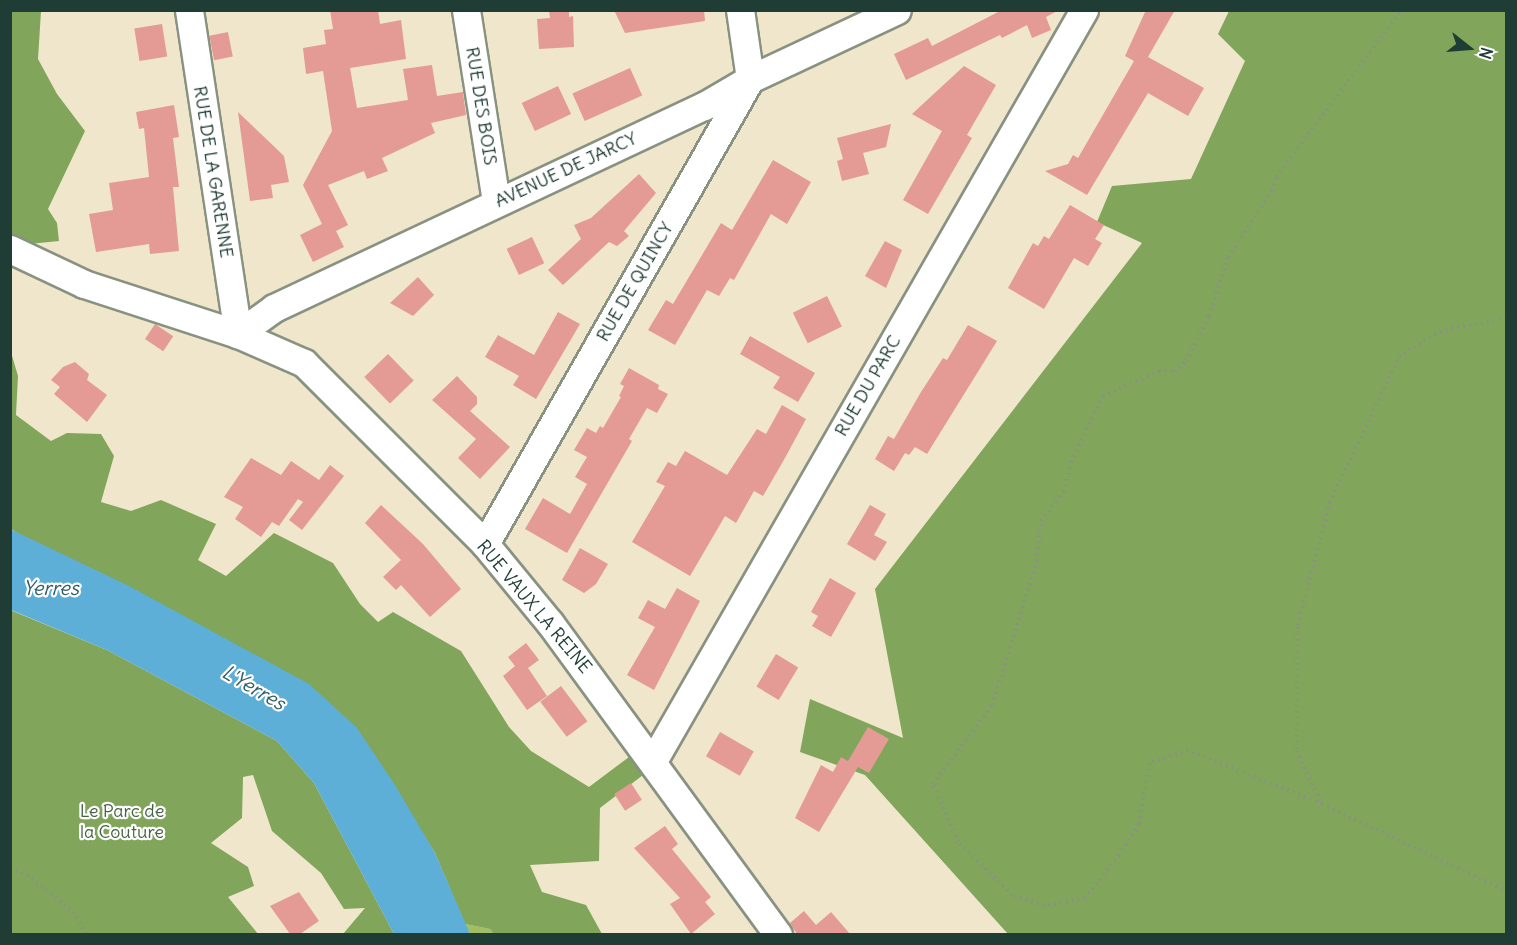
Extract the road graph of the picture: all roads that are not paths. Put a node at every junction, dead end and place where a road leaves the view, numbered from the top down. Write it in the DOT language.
graph roads {
  1 [pos="189,10"];
  2 [pos="466,10"];
  3 [pos="740,10"];
  4 [pos="897,10"];
  5 [pos="1084,10"];
  6 [pos="750,79"];
  7 [pos="496,202"];
  8 [pos="15,251"];
  9 [pos="238,334"];
  10 [pos="484,544"];
  11 [pos="653,761"];
  12 [pos="778,934"];
  1 -- 9 [label="street, RUE DE LA GARENNE"];
  2 -- 7 [label="street, RUE DES BOIS"];
  3 -- 6 [label="street"];
  4 -- 6 [label="street, AVENUE DE JARCY"];
  5 -- 11 [label="street, RUE DU PARC"];
  6 -- 7 [label="street, AVENUE DE JARCY"];
  6 -- 10 [label="street, RUE DE QUINCY"];
  7 -- 9 [label="street, AVENUE DE JARCY"];
  8 -- 9 [label="street, RUE VAUX LA REINE"];
  9 -- 10 [label="street, RUE VAUX LA REINE"];
  10 -- 11 [label="street, RUE VAUX LA REINE"];
  11 -- 12 [label="street, RUE VAUX LA REINE"];
}
